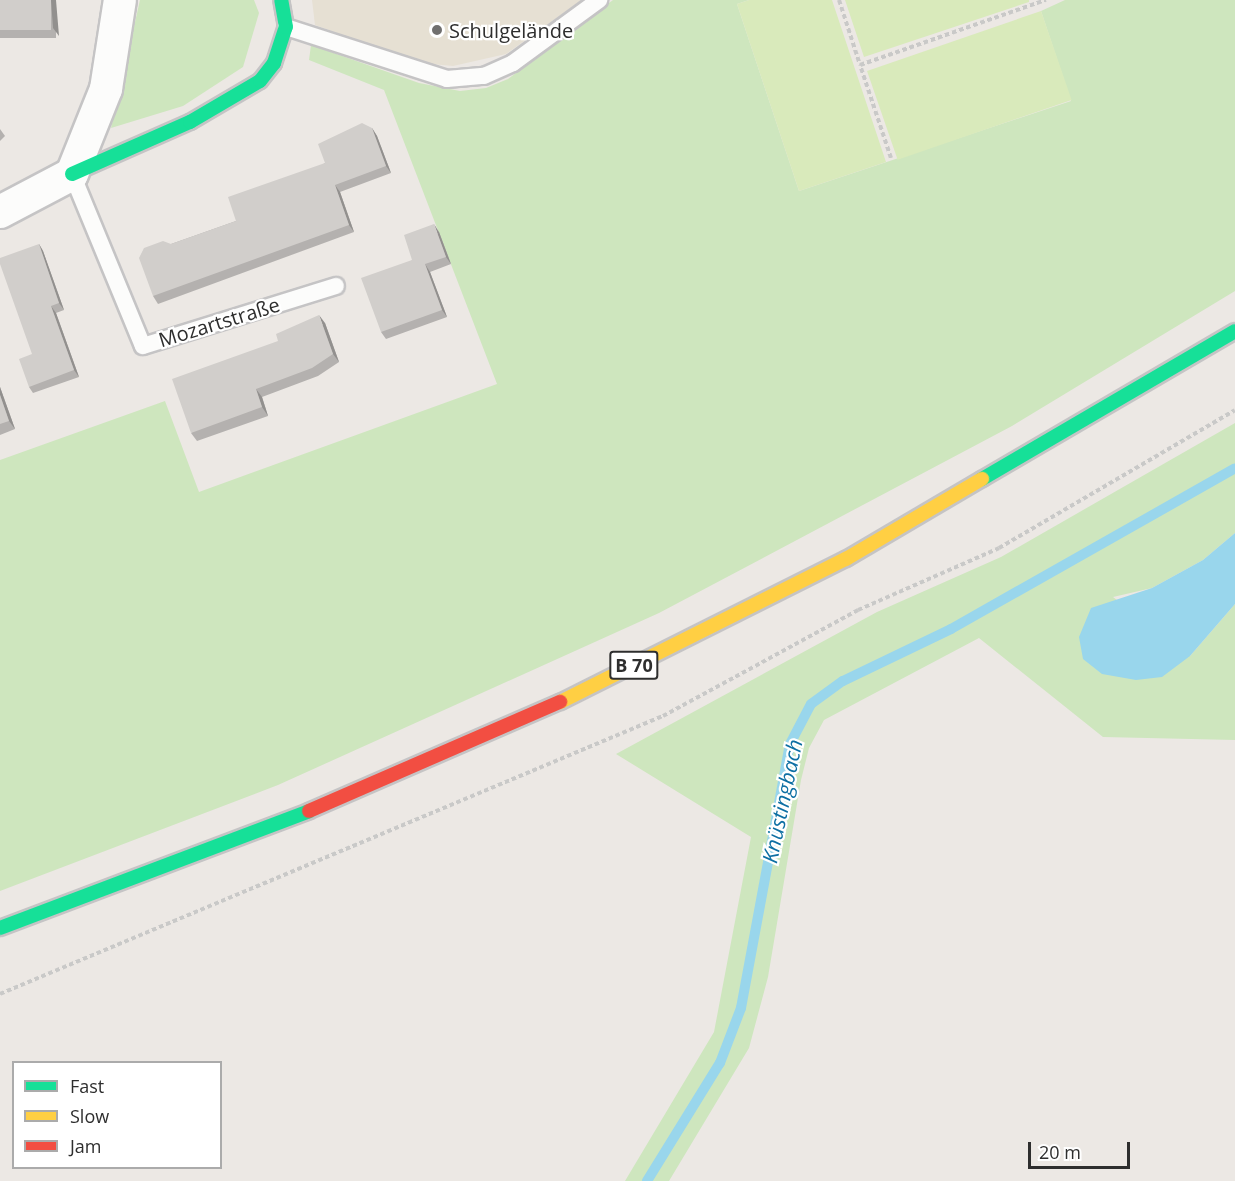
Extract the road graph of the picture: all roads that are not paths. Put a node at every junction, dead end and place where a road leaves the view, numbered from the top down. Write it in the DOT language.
graph roads {
  1 [pos="120,0"];
  2 [pos="281,0"];
  3 [pos="599,0"];
  4 [pos="286,27"];
  5 [pos="72,174"];
  6 [pos="0,212"];
  7 [pos="336,286"];
  8 [pos="1235,331"];
  9 [pos="0,928"];
  1 -- 5 [label="street"];
  2 -- 4 [label="main road"];
  3 -- 4 [label="lane"];
  4 -- 5 [label="main road"];
  5 -- 6 [label="street"];
  5 -- 7 [label="lane, Mozartstraße"];
  8 -- 9 [label="main road, B 70"];
}
